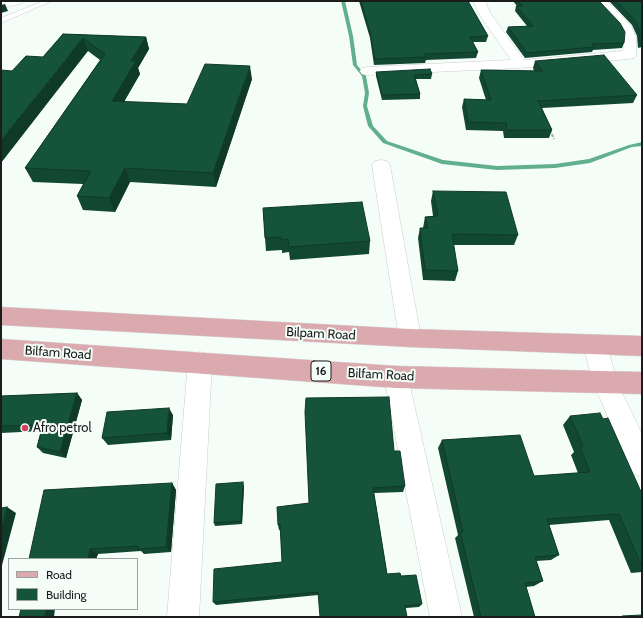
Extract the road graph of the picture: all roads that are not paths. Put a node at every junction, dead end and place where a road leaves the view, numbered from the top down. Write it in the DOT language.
graph roads {
  1 [pos="18,1"];
  2 [pos="49,1"];
  3 [pos="478,1"];
  4 [pos="600,1"];
  5 [pos="1,5"];
  6 [pos="1,21"];
  7 [pos="629,55"];
  8 [pos="642,59"];
  9 [pos="520,64"];
  10 [pos="367,71"];
  11 [pos="381,165"];
  12 [pos="1,316"];
  13 [pos="410,338"];
  14 [pos="595,345"];
  15 [pos="642,346"];
  16 [pos="1,349"];
  17 [pos="200,362"];
  18 [pos="396,377"];
  19 [pos="605,382"];
  20 [pos="642,383"];
  21 [pos="642,464"];
  22 [pos="183,617"];
  23 [pos="446,617"];
  1 -- 5 [label="street"];
  2 -- 6 [label="lane"];
  3 -- 9 [label="street"];
  4 -- 7 [label="street"];
  7 -- 8 [label="street"];
  7 -- 9 [label="street"];
  9 -- 10 [label="street"];
  11 -- 13 [label="street"];
  12 -- 13 [label="main road, Bilpam Road"];
  13 -- 14 [label="main road, Bilpam Road"];
  14 -- 15 [label="main road, Bilpam Road"];
  14 -- 19 [label="street"];
  16 -- 17 [label="main road, Bilfam Road / 16"];
  17 -- 18 [label="main road, Bilfam Road / 16"];
  17 -- 22 [label="street"];
  18 -- 19 [label="main road, Bilfam Road / 16"];
  18 -- 23 [label="street"];
  19 -- 20 [label="main road, Bilfam Road / 16"];
  19 -- 21 [label="street"];
}
